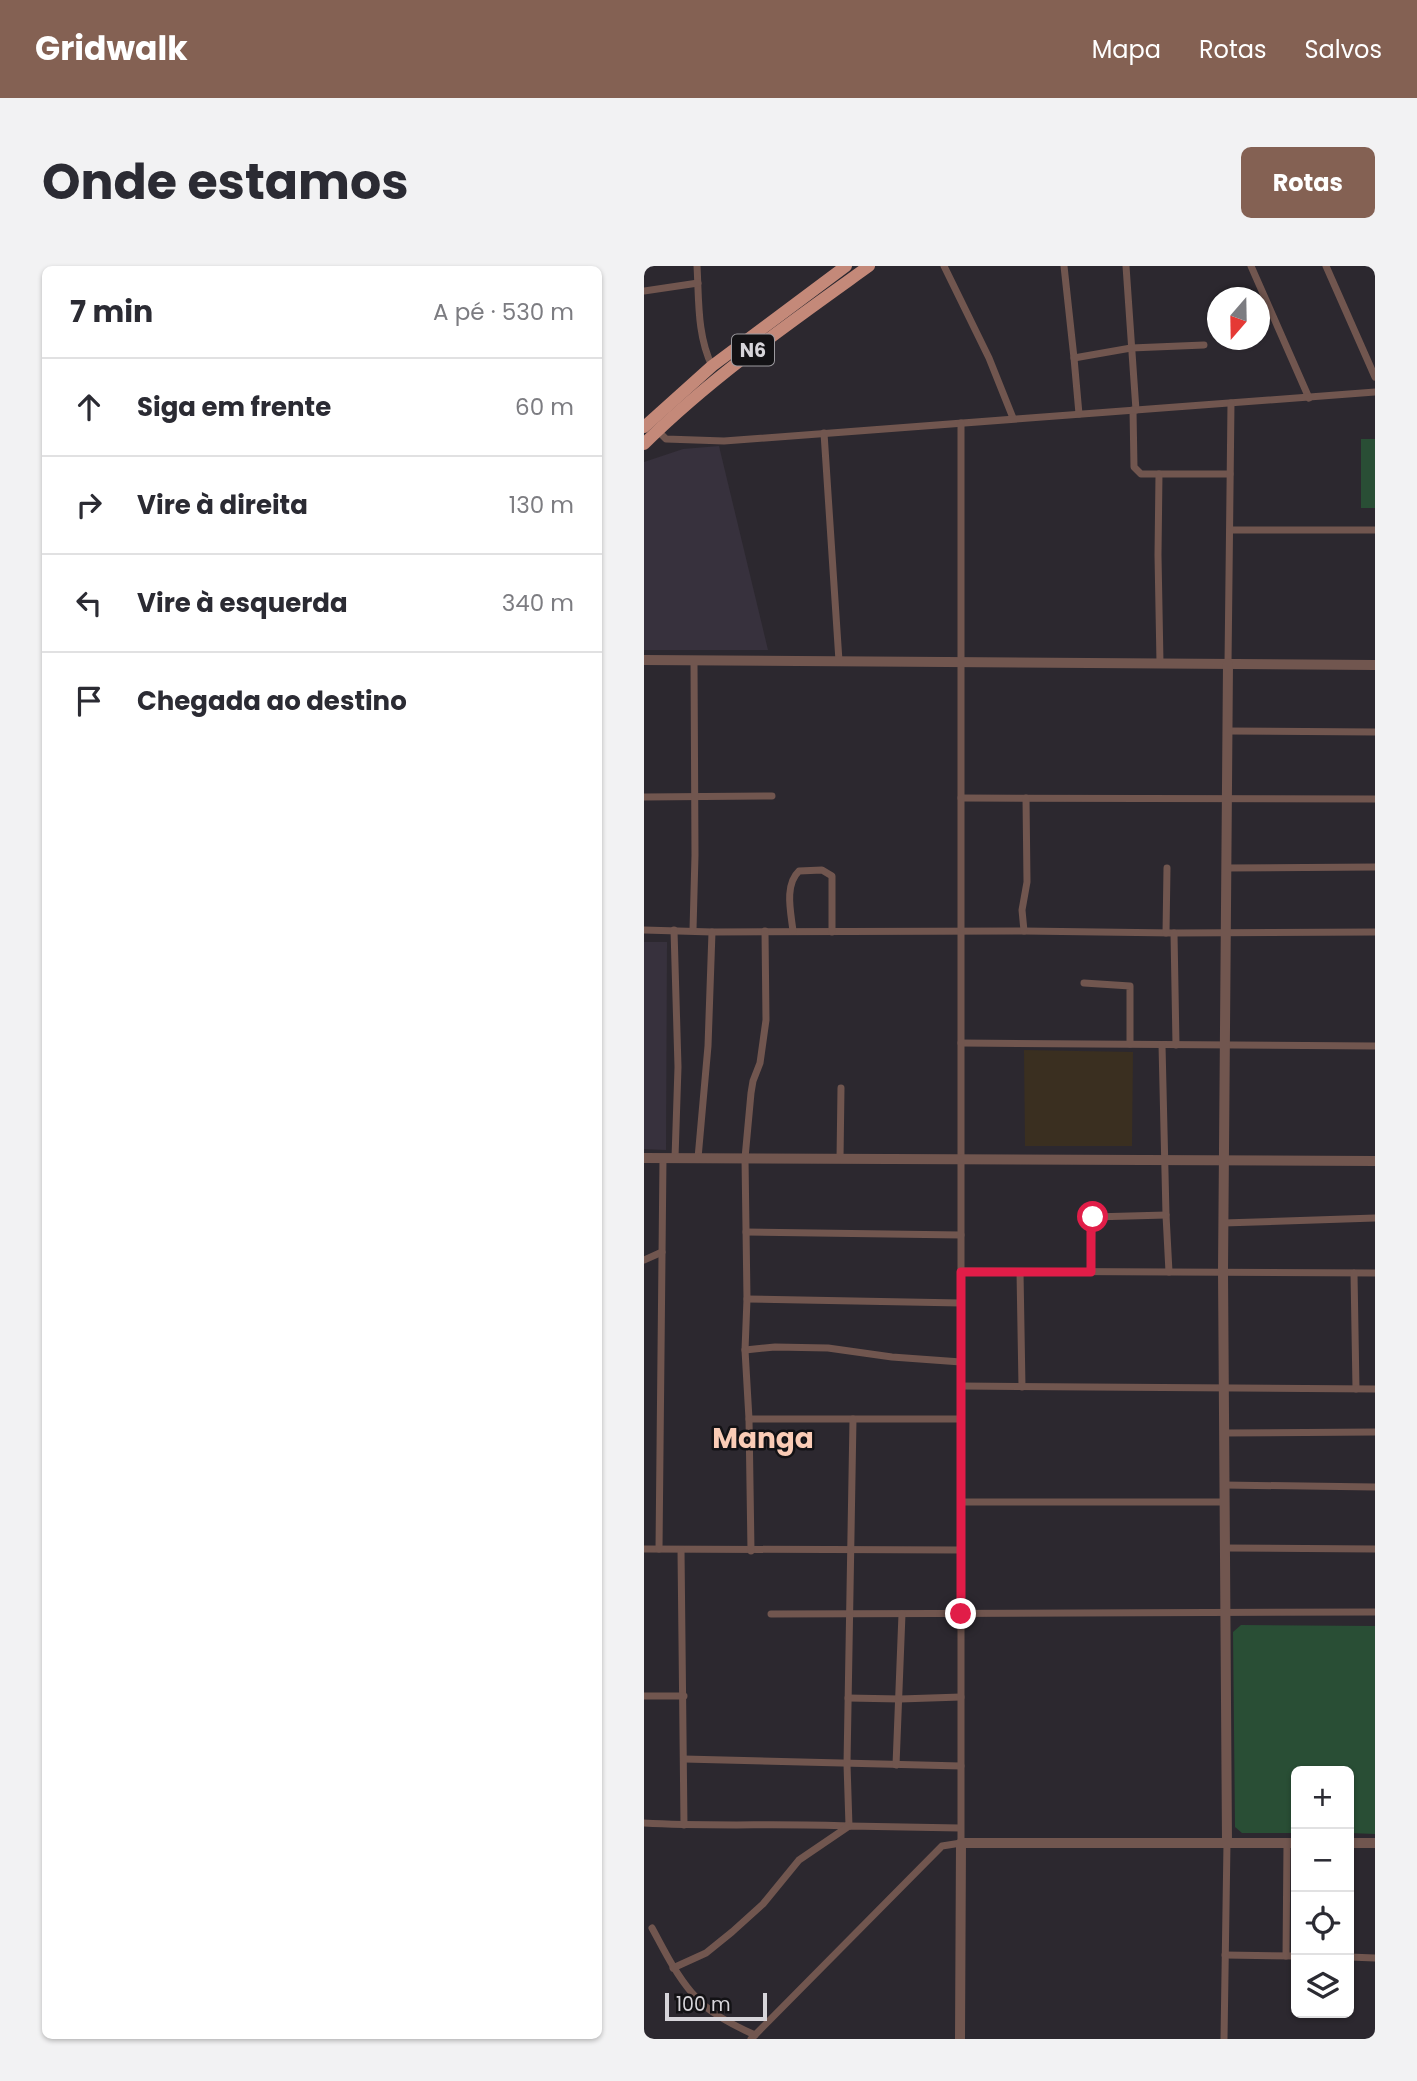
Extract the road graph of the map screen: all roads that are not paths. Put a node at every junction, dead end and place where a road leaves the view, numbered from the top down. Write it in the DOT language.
graph roads {
  1 [pos="697,266"];
  2 [pos="846,266"];
  3 [pos="869,266"];
  4 [pos="944,266"];
  5 [pos="1064,266"];
  6 [pos="1126,266"];
  7 [pos="1251,266"];
  8 [pos="1326,266"];
  9 [pos="698,283"];
  10 [pos="644,291"];
  11 [pos="1204,345"];
  12 [pos="1130,348"];
  13 [pos="1074,358"];
  14 [pos="712,366"];
  15 [pos="1375,377"];
  16 [pos="1375,392"];
  17 [pos="1309,398"];
  18 [pos="1231,403"];
  19 [pos="1135,410"];
  20 [pos="1079,414"];
  21 [pos="1013,418"];
  22 [pos="961,423"];
  23 [pos="644,427"];
  24 [pos="658,431"];
  25 [pos="824,433"];
  26 [pos="644,444"];
  27 [pos="1159,474"];
  28 [pos="1230,474"];
  29 [pos="1230,530"];
  30 [pos="1375,530"];
  31 [pos="644,660"];
  32 [pos="694,660"];
  33 [pos="839,661"];
  34 [pos="962,662"];
  35 [pos="1160,663"];
  36 [pos="1228,664"];
  37 [pos="1375,665"];
  38 [pos="1228,731"];
  39 [pos="1375,732"];
  40 [pos="772,796"];
  41 [pos="644,797"];
  42 [pos="695,797"];
  43 [pos="961,798"];
  44 [pos="1026,798"];
  45 [pos="1227,799"];
  46 [pos="1375,799"];
  47 [pos="1375,867"];
  48 [pos="1167,868"];
  49 [pos="1226,869"];
  50 [pos="644,930"];
  51 [pos="674,930"];
  52 [pos="693,930"];
  53 [pos="765,931"];
  54 [pos="793,931"];
  55 [pos="1024,931"];
  56 [pos="712,932"];
  57 [pos="832,932"];
  58 [pos="961,932"];
  59 [pos="1226,932"];
  60 [pos="1375,932"];
  61 [pos="1170,933"];
  62 [pos="1084,984"];
  63 [pos="961,1043"];
  64 [pos="1130,1044"];
  65 [pos="1163,1045"];
  66 [pos="1176,1045"];
  67 [pos="1225,1045"];
  68 [pos="1375,1046"];
  69 [pos="841,1088"];
  70 [pos="644,1158"];
  71 [pos="663,1158"];
  72 [pos="675,1158"];
  73 [pos="698,1158"];
  74 [pos="745,1158"];
  75 [pos="840,1159"];
  76 [pos="961,1160"];
  77 [pos="1164,1161"];
  78 [pos="1224,1161"];
  79 [pos="1375,1161"];
  80 [pos="1166,1215"];
  81 [pos="1375,1218"];
  82 [pos="1223,1223"];
  83 [pos="746,1232"];
  84 [pos="961,1235"];
  85 [pos="662,1252"];
  86 [pos="644,1260"];
  87 [pos="961,1272"];
  88 [pos="1020,1272"];
  89 [pos="1091,1272"];
  90 [pos="1169,1272"];
  91 [pos="1223,1272"];
  92 [pos="1354,1273"];
  93 [pos="1375,1273"];
  94 [pos="747,1299"];
  95 [pos="961,1303"];
  96 [pos="745,1350"];
  97 [pos="961,1362"];
  98 [pos="961,1386"];
  99 [pos="1021,1387"];
  100 [pos="1224,1388"];
  101 [pos="1356,1389"];
  102 [pos="1375,1389"];
  103 [pos="749,1419"];
  104 [pos="853,1419"];
  105 [pos="961,1419"];
  106 [pos="1375,1432"];
  107 [pos="1224,1433"];
  108 [pos="1224,1485"];
  109 [pos="1375,1487"];
  110 [pos="961,1502"];
  111 [pos="1224,1502"];
  112 [pos="1225,1548"];
  113 [pos="644,1549"];
  114 [pos="659,1549"];
  115 [pos="1375,1549"];
  116 [pos="681,1550"];
  117 [pos="751,1550"];
  118 [pos="852,1550"];
  119 [pos="961,1550"];
  120 [pos="1375,1612"];
  121 [pos="771,1614"];
  122 [pos="850,1614"];
  123 [pos="902,1614"];
  124 [pos="961,1614"];
  125 [pos="1225,1614"];
  126 [pos="644,1696"];
  127 [pos="684,1696"];
  128 [pos="961,1697"];
  129 [pos="848,1698"];
  130 [pos="900,1699"];
  131 [pos="684,1759"];
  132 [pos="847,1764"];
  133 [pos="896,1765"];
  134 [pos="961,1766"];
  135 [pos="644,1823"];
  136 [pos="684,1825"];
  137 [pos="849,1826"];
  138 [pos="960,1828"];
  139 [pos="961,1843"];
  140 [pos="1227,1843"];
  141 [pos="1291,1843"];
  142 [pos="1354,1843"];
  143 [pos="1375,1843"];
  144 [pos="1291,1862"];
  145 [pos="652,1928"];
  146 [pos="1224,1955"];
  147 [pos="1286,1956"];
  148 [pos="1291,1956"];
  149 [pos="1354,1957"];
  150 [pos="1375,1958"];
  151 [pos="673,1968"];
  152 [pos="753,2037"];
  153 [pos="960,2039"];
  154 [pos="1224,2039"];
  1 -- 9 [label="street"];
  2 -- 14 [label="highway, N6"];
  3 -- 24 [label="highway, N6"];
  4 -- 21 [label="street"];
  5 -- 13 [label="street"];
  6 -- 12 [label="street"];
  7 -- 17 [label="street"];
  8 -- 15 [label="street"];
  9 -- 10 [label="street"];
  9 -- 14 [label="street"];
  11 -- 12 [label="street"];
  12 -- 13 [label="street"];
  12 -- 19 [label="street"];
  13 -- 20 [label="street"];
  14 -- 23 [label="highway, N6"];
  16 -- 17 [label="street"];
  17 -- 18 [label="street"];
  18 -- 19 [label="street"];
  18 -- 28 [label="street"];
  19 -- 20 [label="street"];
  19 -- 27 [label="street"];
  20 -- 21 [label="street"];
  21 -- 22 [label="street"];
  22 -- 25 [label="street"];
  22 -- 34 [label="street"];
  24 -- 25 [label="street"];
  24 -- 26 [label="highway, N6"];
  25 -- 33 [label="street"];
  27 -- 28 [label="street"];
  27 -- 35 [label="street"];
  28 -- 29 [label="street"];
  29 -- 30 [label="street"];
  29 -- 36 [label="street"];
  31 -- 32 [label="street"];
  32 -- 33 [label="street"];
  32 -- 42 [label="street"];
  33 -- 34 [label="street"];
  34 -- 35 [label="street"];
  34 -- 43 [label="street"];
  35 -- 36 [label="street"];
  36 -- 37 [label="street"];
  36 -- 38 [label="street"];
  38 -- 39 [label="street"];
  38 -- 45 [label="street"];
  40 -- 42 [label="street"];
  41 -- 42 [label="street"];
  42 -- 52 [label="street"];
  43 -- 44 [label="street"];
  43 -- 58 [label="street"];
  44 -- 45 [label="street"];
  44 -- 55 [label="street"];
  45 -- 46 [label="street"];
  45 -- 49 [label="street"];
  47 -- 49 [label="street"];
  48 -- 61 [label="street"];
  49 -- 59 [label="street"];
  50 -- 51 [label="street"];
  51 -- 52 [label="street"];
  51 -- 72 [label="street"];
  52 -- 56 [label="street"];
  53 -- 54 [label="street"];
  53 -- 56 [label="street"];
  53 -- 74 [label="street"];
  54 -- 57 [label="street"];
  54 -- 57 [label="street"];
  55 -- 58 [label="street"];
  55 -- 61 [label="street"];
  56 -- 73 [label="street"];
  57 -- 58 [label="street"];
  58 -- 63 [label="street"];
  59 -- 60 [label="street"];
  59 -- 61 [label="street"];
  59 -- 67 [label="street"];
  61 -- 66 [label="street"];
  62 -- 64 [label="street"];
  63 -- 64 [label="street"];
  63 -- 76 [label="street"];
  64 -- 65 [label="street"];
  65 -- 66 [label="street"];
  65 -- 77 [label="street"];
  66 -- 67 [label="street"];
  67 -- 68 [label="street"];
  67 -- 78 [label="street"];
  69 -- 75 [label="street"];
  70 -- 71 [label="street"];
  71 -- 72 [label="street"];
  71 -- 85 [label="street"];
  72 -- 73 [label="street"];
  73 -- 74 [label="street"];
  74 -- 75 [label="street"];
  74 -- 83 [label="street"];
  75 -- 76 [label="street"];
  76 -- 77 [label="street"];
  76 -- 84 [label="street"];
  77 -- 78 [label="street"];
  77 -- 80 [label="street"];
  78 -- 79 [label="street"];
  78 -- 82 [label="street"];
  80 -- 89 [label="street"];
  80 -- 90 [label="street"];
  81 -- 82 [label="street"];
  82 -- 91 [label="street"];
  83 -- 84 [label="street"];
  83 -- 94 [label="street"];
  84 -- 87 [label="street"];
  85 -- 86 [label="street"];
  85 -- 114 [label="street"];
  87 -- 88 [label="street"];
  87 -- 95 [label="street"];
  88 -- 89 [label="street"];
  88 -- 99 [label="street"];
  89 -- 90 [label="street"];
  90 -- 91 [label="street"];
  91 -- 92 [label="street"];
  91 -- 100 [label="street"];
  92 -- 93 [label="street"];
  92 -- 101 [label="street"];
  94 -- 95 [label="street"];
  94 -- 96 [label="street"];
  95 -- 97 [label="street"];
  96 -- 97 [label="street"];
  96 -- 103 [label="street"];
  97 -- 98 [label="street"];
  98 -- 99 [label="street"];
  98 -- 105 [label="street"];
  99 -- 100 [label="street"];
  100 -- 101 [label="street"];
  100 -- 107 [label="street"];
  101 -- 102 [label="street"];
  103 -- 104 [label="street"];
  103 -- 117 [label="street"];
  104 -- 105 [label="street"];
  104 -- 118 [label="street"];
  105 -- 110 [label="street"];
  106 -- 107 [label="street"];
  107 -- 108 [label="street"];
  108 -- 109 [label="street"];
  108 -- 111 [label="street"];
  110 -- 111 [label="street"];
  110 -- 119 [label="street"];
  111 -- 112 [label="street"];
  112 -- 115 [label="street"];
  112 -- 125 [label="street"];
  113 -- 114 [label="street"];
  114 -- 116 [label="street"];
  116 -- 117 [label="street"];
  116 -- 127 [label="street"];
  117 -- 118 [label="street"];
  118 -- 119 [label="street"];
  118 -- 122 [label="street"];
  119 -- 124 [label="street"];
  120 -- 125 [label="street"];
  121 -- 122 [label="street"];
  122 -- 123 [label="street"];
  122 -- 129 [label="street"];
  123 -- 124 [label="street"];
  123 -- 130 [label="street"];
  124 -- 125 [label="street"];
  124 -- 128 [label="street"];
  125 -- 140 [label="street"];
  126 -- 127 [label="street"];
  127 -- 131 [label="street"];
  128 -- 130 [label="street"];
  128 -- 134 [label="street"];
  129 -- 130 [label="street"];
  129 -- 132 [label="street"];
  130 -- 133 [label="street"];
  131 -- 132 [label="street"];
  131 -- 136 [label="street"];
  132 -- 133 [label="street"];
  132 -- 137 [label="street"];
  133 -- 134 [label="street"];
  134 -- 138 [label="street"];
  135 -- 136 [label="street"];
  136 -- 137 [label="street"];
  137 -- 138 [label="street"];
  137 -- 151 [label="street"];
  138 -- 139 [label="street"];
  139 -- 140 [label="street"];
  139 -- 152 [label="street"];
  139 -- 153 [label="street"];
  140 -- 141 [label="street"];
  140 -- 146 [label="street"];
  142 -- 143 [label="street"];
  144 -- 147 [label="street"];
  145 -- 151 [label="street"];
  146 -- 147 [label="street"];
  146 -- 154 [label="street"];
  147 -- 148 [label="street"];
  149 -- 150 [label="street"];
  151 -- 152 [label="street"];
}
